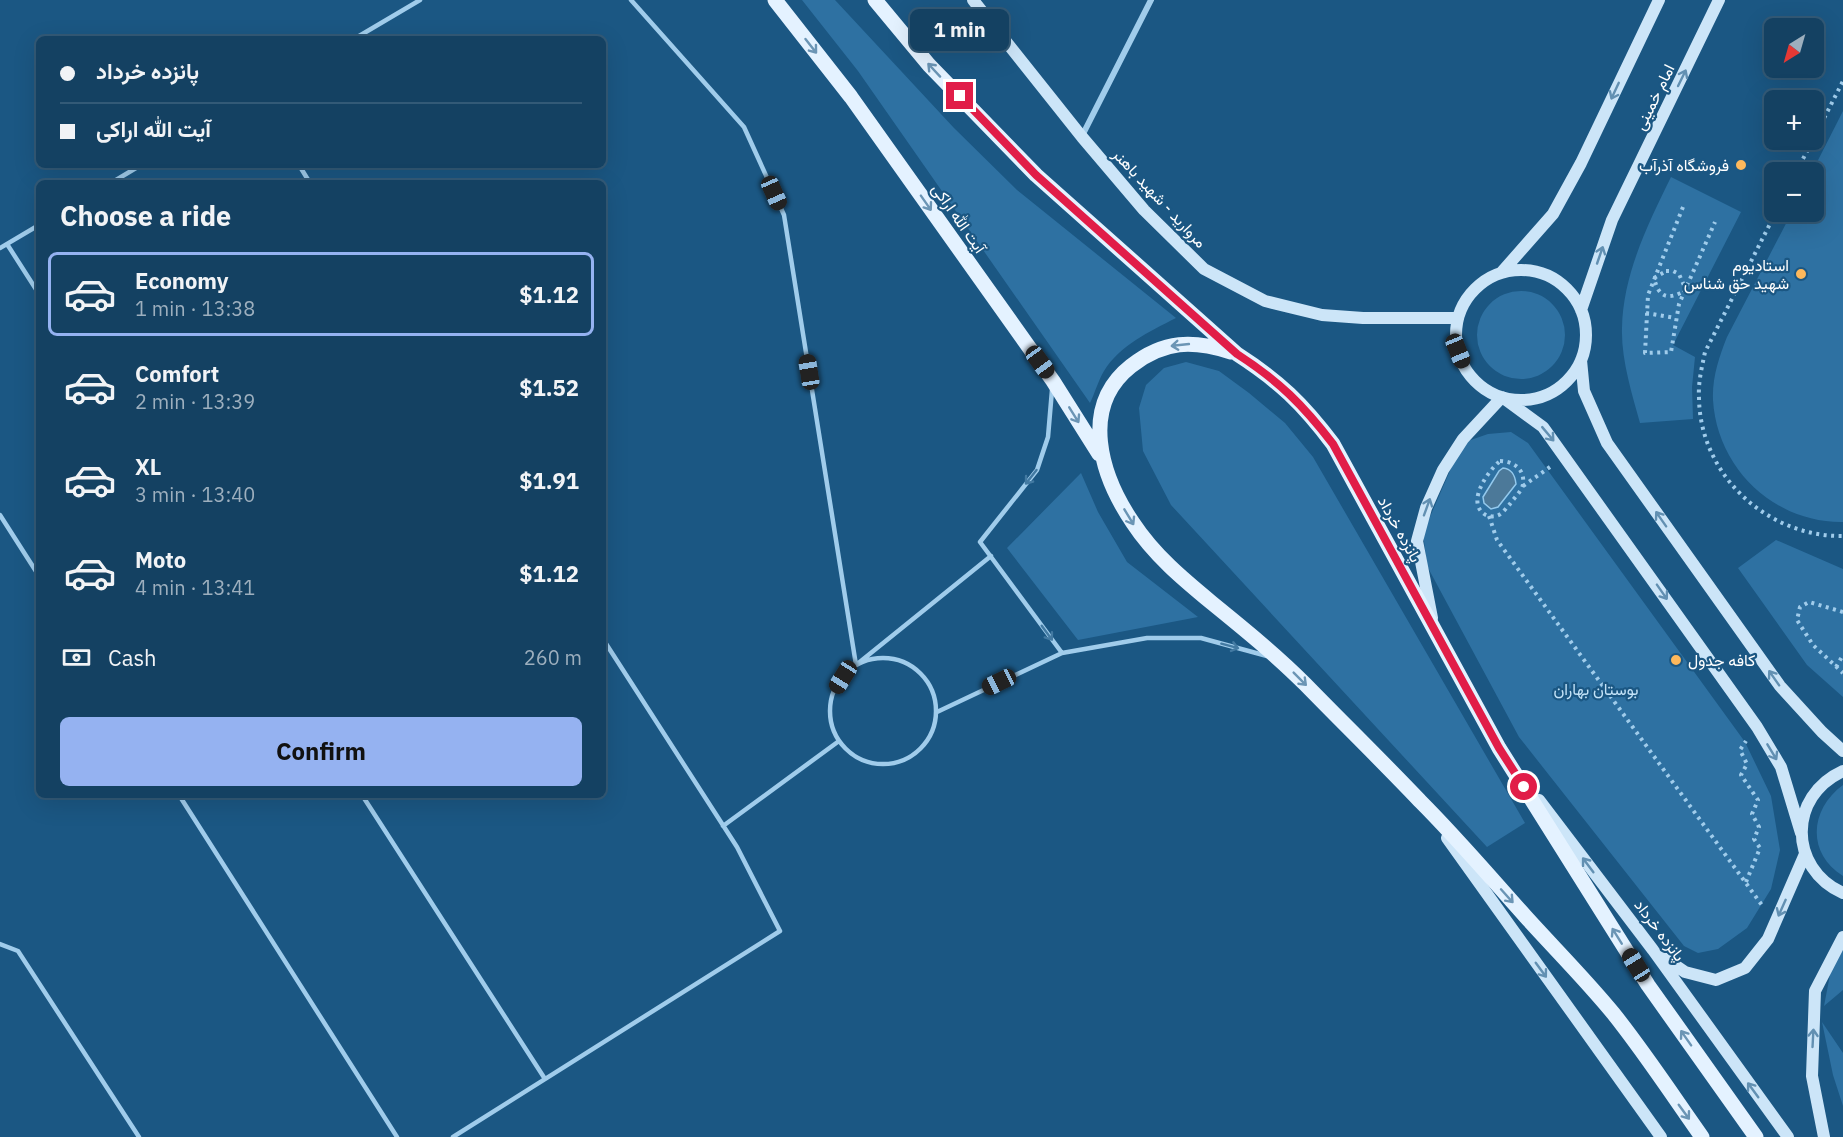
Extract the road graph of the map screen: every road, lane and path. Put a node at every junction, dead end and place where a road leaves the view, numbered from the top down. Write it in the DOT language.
graph roads {
  1 [pos="420,0"];
  2 [pos="631,0"];
  3 [pos="775,0"];
  4 [pos="875,0"];
  5 [pos="973,0"];
  6 [pos="1152,0"];
  7 [pos="1659,0"];
  8 [pos="1719,0"];
  9 [pos="359,36"];
  10 [pos="1843,81"];
  11 [pos="1824,118"];
  12 [pos="1082,137"];
  13 [pos="136,168"];
  14 [pos="116,180"];
  15 [pos="1683,207"];
  16 [pos="1715,222"];
  17 [pos="1771,222"];
  18 [pos="36,227"];
  19 [pos="7,244"];
  20 [pos="0,248"];
  21 [pos="1501,273"];
  22 [pos="1654,278"];
  23 [pos="36,289"];
  24 [pos="1686,290"];
  25 [pos="1581,310"];
  26 [pos="1646,313"];
  27 [pos="1458,318"];
  28 [pos="1675,318"];
  29 [pos="1237,354"];
  30 [pos="1581,360"];
  31 [pos="1053,381"];
  32 [pos="1502,397"];
  33 [pos="1566,456"];
  34 [pos="1105,464"];
  35 [pos="1523,486"];
  36 [pos="0,515"];
  37 [pos="1489,516"];
  38 [pos="1843,536"];
  39 [pos="991,556"];
  40 [pos="36,571"];
  41 [pos="1843,612"];
  42 [pos="1433,625"];
  43 [pos="606,644"];
  44 [pos="1062,652"];
  45 [pos="1843,656"];
  46 [pos="1281,660"];
  47 [pos="856,665"];
  48 [pos="1836,667"];
  49 [pos="1843,673"];
  50 [pos="937,712"];
  51 [pos="1757,727"];
  52 [pos="839,741"];
  53 [pos="1499,748"];
  54 [pos="1843,750"];
  55 [pos="1843,771"];
  56 [pos="181,798"];
  57 [pos="364,798"];
  58 [pos="1422,802"];
  59 [pos="723,826"];
  60 [pos="1801,832"];
  61 [pos="1805,854"];
  62 [pos="1746,883"];
  63 [pos="1843,893"];
  64 [pos="1775,924"];
  65 [pos="1843,937"];
  66 [pos="0,944"];
  67 [pos="1653,951"];
  68 [pos="545,1079"];
  69 [pos="139,1137"];
  70 [pos="398,1137"];
  71 [pos="453,1137"];
  72 [pos="1661,1137"];
  73 [pos="1702,1137"];
  74 [pos="1756,1137"];
  75 [pos="1788,1137"];
  76 [pos="1824,1137"];
  1 -- 9 [label="lane"];
  2 -- 47 [label="lane"];
  3 -- 31 [label="main road, آیت الله اراکی, one-way"];
  29 -- 4 [label="main road, one-way"];
  5 -- 12 [label="street, مروارید - شهید باهنر"];
  6 -- 12 [label="street"];
  7 -- 21 [label="street, one-way"];
  25 -- 8 [label="street, امام خمینی, one-way"];
  10 -- 11 [label="path"];
  12 -- 27 [label="street, مروارید - شهید باهنر"];
  13 -- 14 [label="lane"];
  15 -- 22 [label="path"];
  16 -- 24 [label="path"];
  17 -- 38 [label="path"];
  18 -- 19 [label="lane"];
  19 -- 20 [label="lane"];
  19 -- 23 [label="lane"];
  21 -- 25 [label="street"];
  21 -- 27 [label="street"];
  22 -- 24 [label="path"];
  22 -- 24 [label="path"];
  22 -- 26 [label="path"];
  24 -- 28 [label="path"];
  25 -- 30 [label="street"];
  26 -- 28 [label="path"];
  26 -- 28 [label="path"];
  27 -- 32 [label="street"];
  29 -- 34 [label="main road, one-way"];
  29 -- 42 [label="main road, پانزده خرداد"];
  30 -- 32 [label="street"];
  54 -- 30 [label="street, one-way"];
  31 -- 34 [label="main road, آیت الله اراکی, one-way"];
  31 -- 39 [label="lane, one-way"];
  32 -- 33 [label="street, one-way"];
  42 -- 32 [label="street, one-way"];
  33 -- 35 [label="path"];
  33 -- 51 [label="street, one-way"];
  34 -- 46 [label="main road, one-way"];
  35 -- 37 [label="path"];
  35 -- 37 [label="path"];
  36 -- 40 [label="lane"];
  37 -- 62 [label="path"];
  39 -- 44 [label="lane, one-way"];
  39 -- 47 [label="lane"];
  41 -- 48 [label="path"];
  42 -- 53 [label="main road, پانزده خرداد"];
  43 -- 59 [label="lane"];
  44 -- 46 [label="lane, one-way"];
  44 -- 50 [label="lane"];
  45 -- 48 [label="path"];
  46 -- 58 [label="main road, one-way"];
  47 -- 50 [label="lane"];
  47 -- 52 [label="lane"];
  48 -- 49 [label="path"];
  50 -- 52 [label="lane"];
  51 -- 60 [label="street, one-way"];
  51 -- 62 [label="path"];
  52 -- 59 [label="lane"];
  67 -- 53 [label="street, پانزده خرداد, one-way"];
  74 -- 53 [label="main road, پانزده خرداد, one-way"];
  55 -- 60 [label="street"];
  56 -- 70 [label="lane"];
  57 -- 68 [label="lane"];
  58 -- 72 [label="street, one-way"];
  58 -- 73 [label="main road, one-way"];
  59 -- 68 [label="lane"];
  60 -- 61 [label="street"];
  61 -- 63 [label="street"];
  61 -- 64 [label="street, one-way"];
  62 -- 64 [label="path"];
  64 -- 67 [label="street"];
  76 -- 65 [label="street, one-way"];
  66 -- 69 [label="lane"];
  75 -- 67 [label="street, پانزده خرداد, one-way"];
  68 -- 71 [label="lane"];
}
